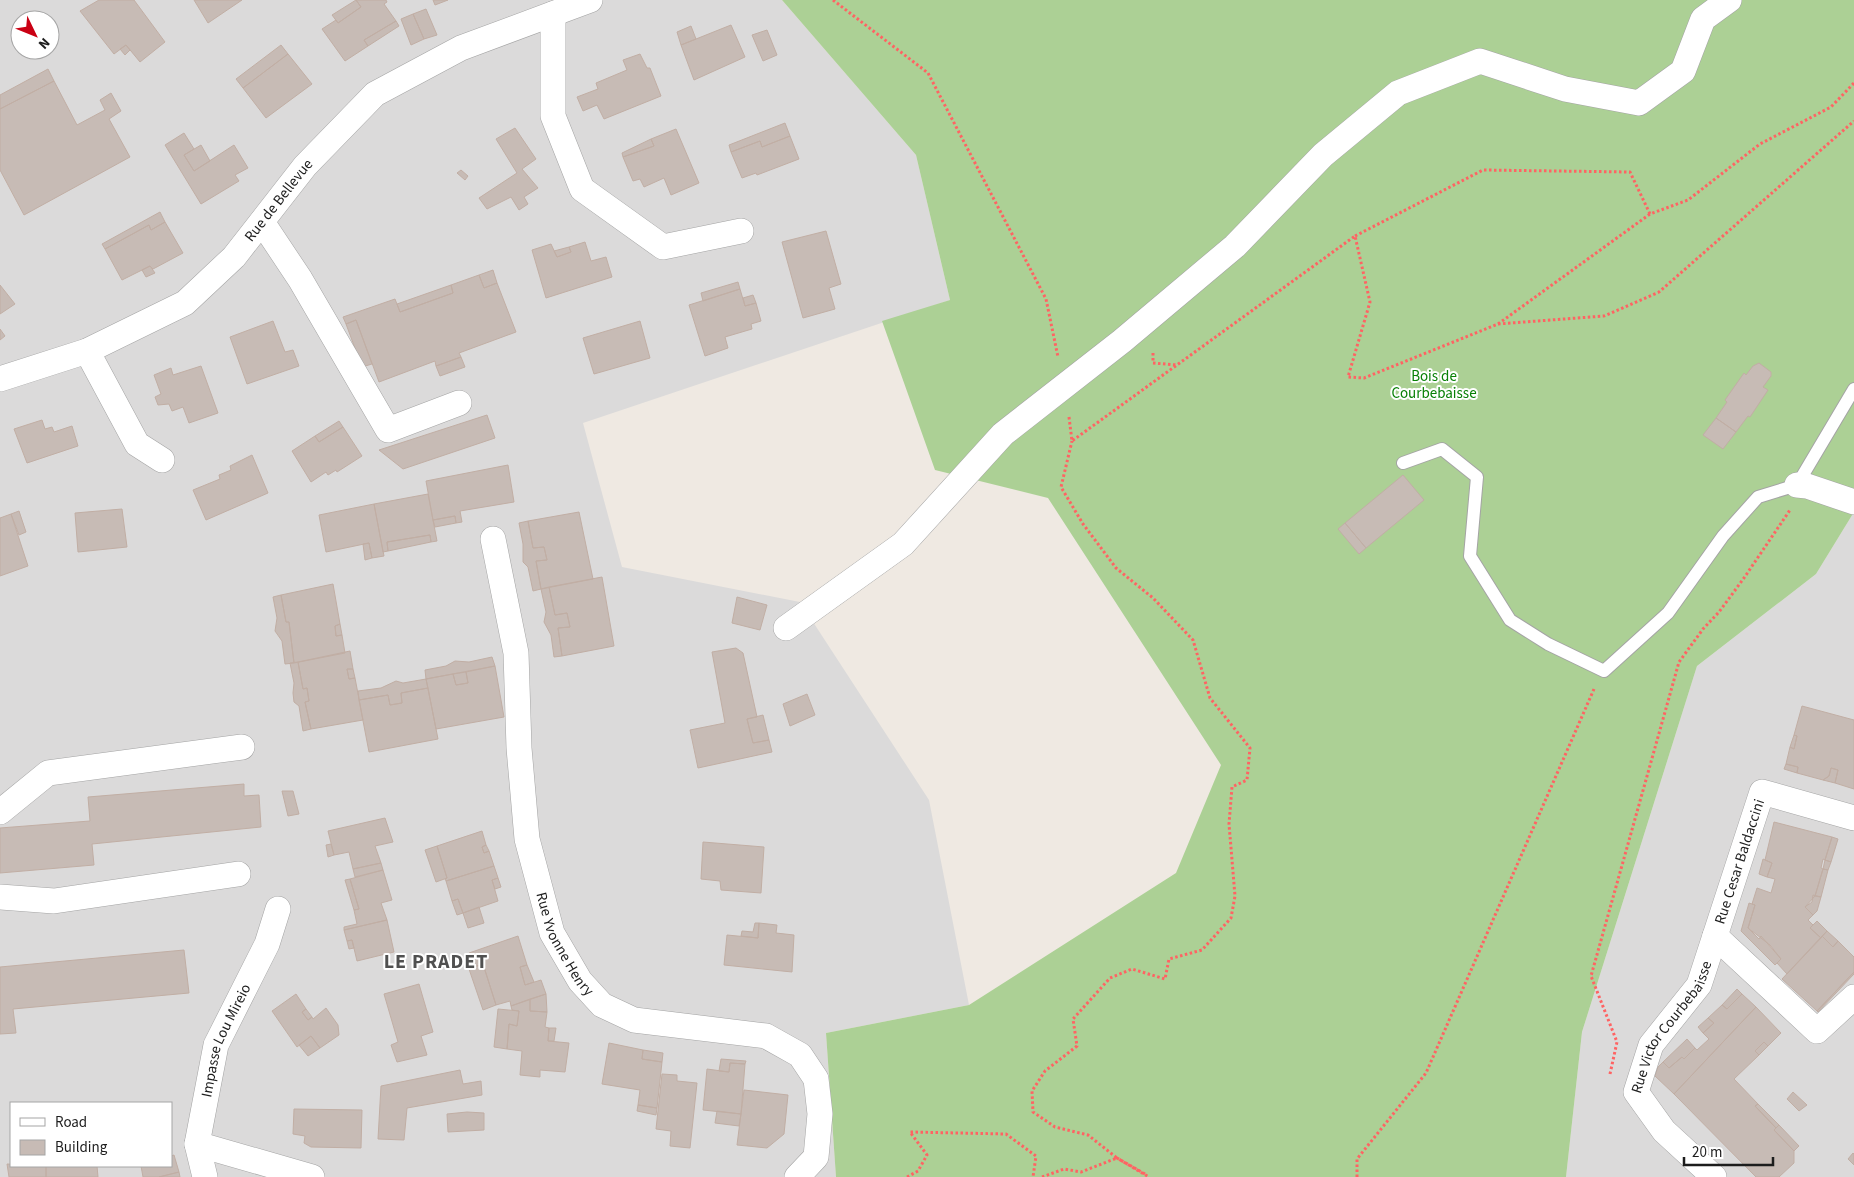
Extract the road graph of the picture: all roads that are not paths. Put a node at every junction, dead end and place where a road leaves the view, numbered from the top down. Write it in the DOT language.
graph roads {
  1 [pos="590,0"];
  2 [pos="1730,0"];
  3 [pos="553,14"];
  4 [pos="262,222"];
  5 [pos="741,231"];
  6 [pos="87,351"];
  7 [pos="0,380"];
  8 [pos="1854,389"];
  9 [pos="459,404"];
  10 [pos="162,460"];
  11 [pos="1402,463"];
  12 [pos="1798,485"];
  13 [pos="1854,502"];
  14 [pos="493,539"];
  15 [pos="786,628"];
  16 [pos="242,747"];
  17 [pos="0,812"];
  18 [pos="1854,818"];
  19 [pos="238,874"];
  20 [pos="0,897"];
  21 [pos="278,909"];
  22 [pos="1715,936"];
  23 [pos="1854,997"];
  24 [pos="197,1144"];
  25 [pos="205,1177"];
  26 [pos="312,1177"];
  27 [pos="797,1177"];
  28 [pos="1714,1177"];
  1 -- 3 [label="street, Rue de Bellevue"];
  2 -- 15 [label="street"];
  3 -- 4 [label="street, Rue de Bellevue"];
  3 -- 5 [label="street"];
  4 -- 6 [label="street, Rue de Bellevue"];
  4 -- 9 [label="street"];
  6 -- 7 [label="street, Rue de Bellevue"];
  6 -- 10 [label="street"];
  8 -- 12 [label="lane"];
  11 -- 12 [label="lane"];
  12 -- 13 [label="street"];
  14 -- 27 [label="street, Rue Yvonne Henry"];
  16 -- 17 [label="street"];
  18 -- 22 [label="street, Rue Cesar Baldaccini"];
  19 -- 20 [label="street"];
  21 -- 24 [label="street, Impasse Lou Mireio"];
  22 -- 23 [label="street"];
  22 -- 28 [label="street, Rue Victor Courbebaisse"];
  24 -- 25 [label="street, Impasse Lou Mireio"];
  24 -- 26 [label="street"];
}
